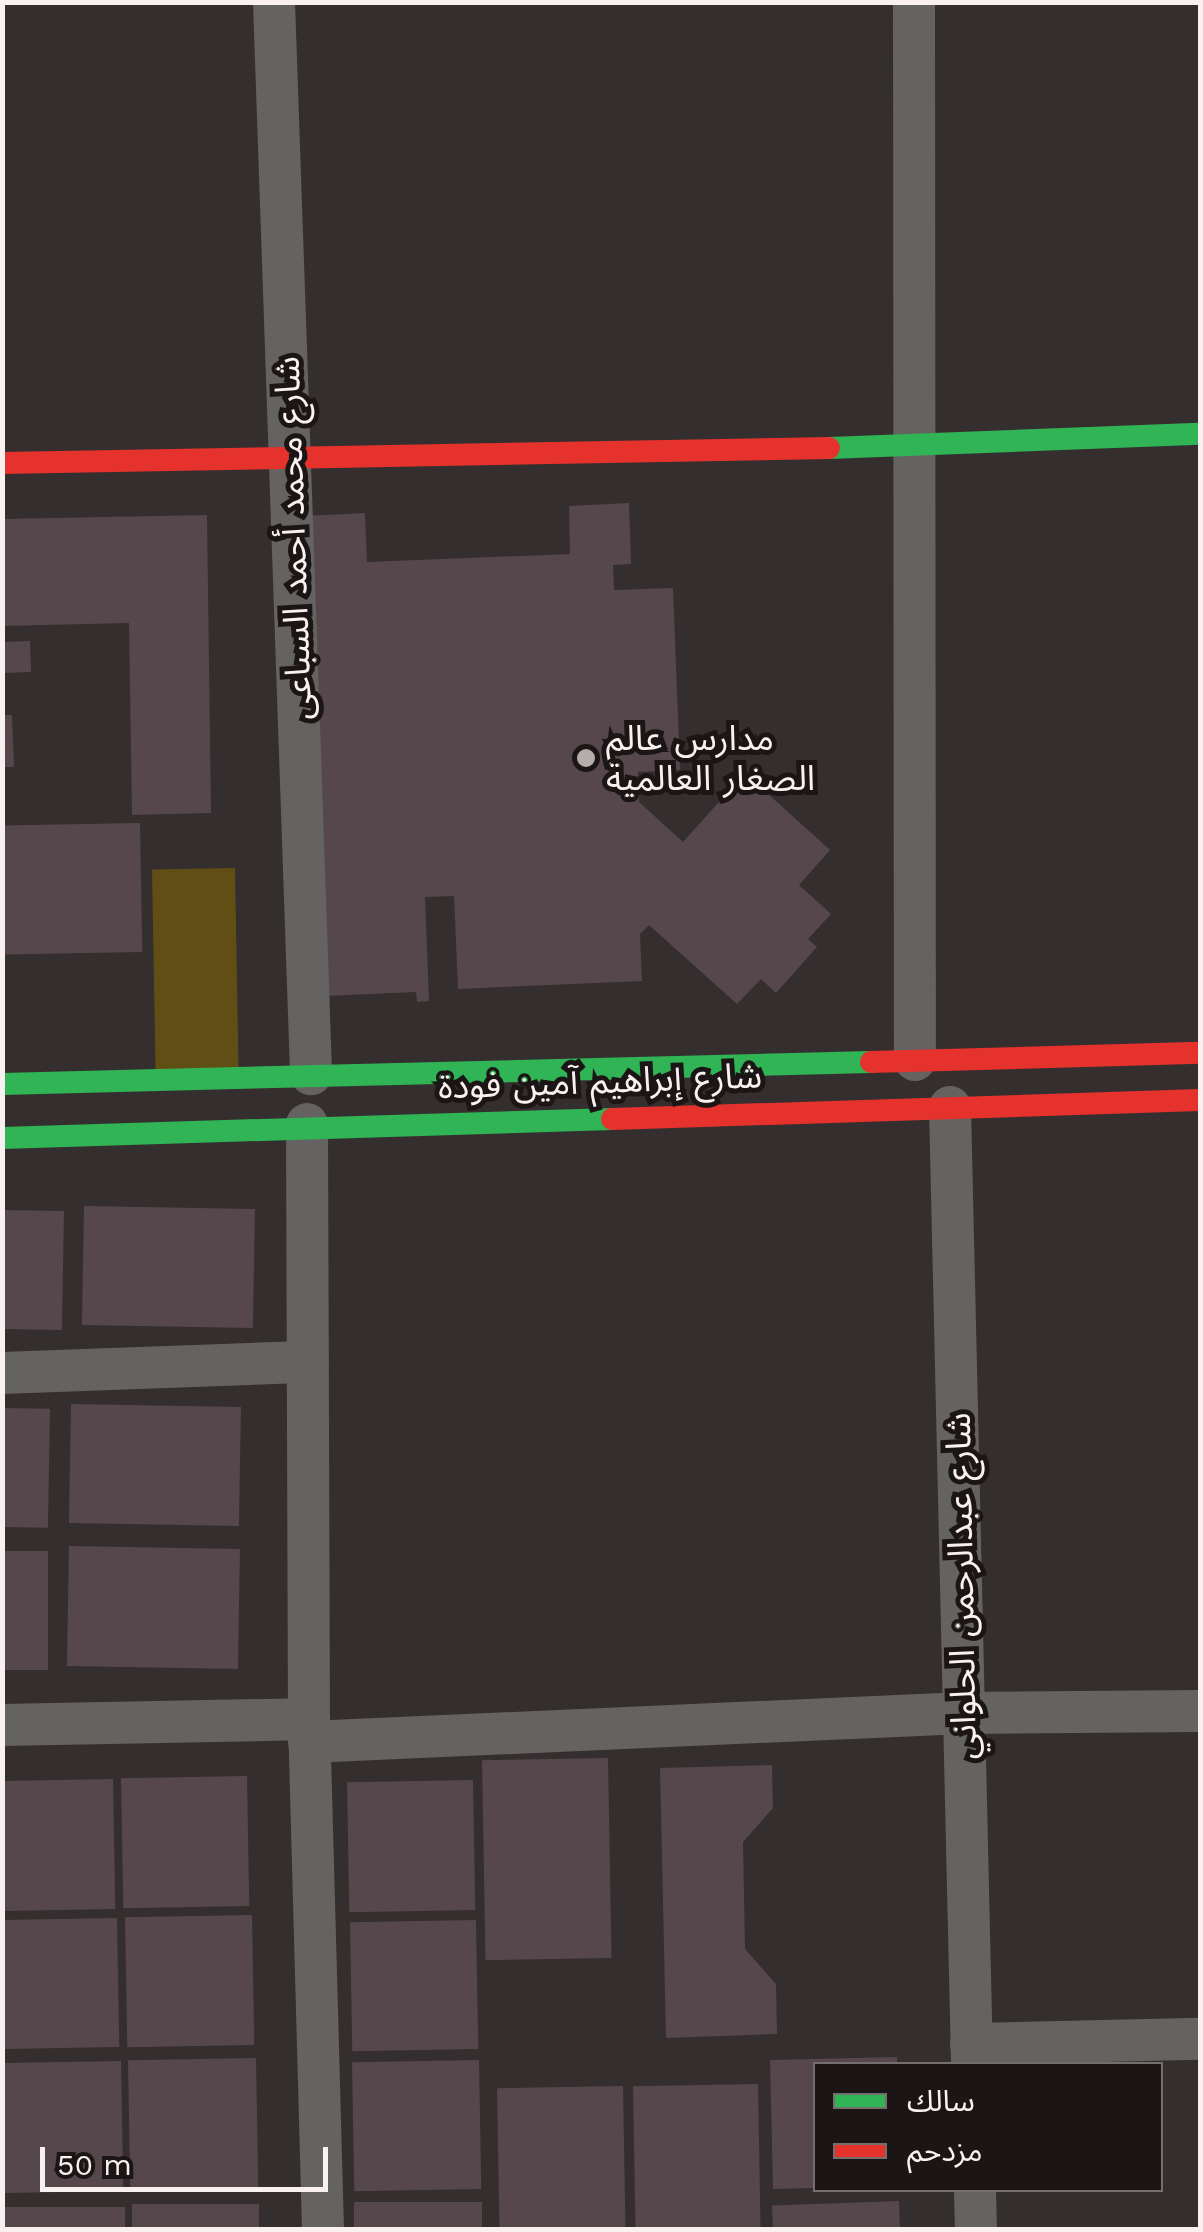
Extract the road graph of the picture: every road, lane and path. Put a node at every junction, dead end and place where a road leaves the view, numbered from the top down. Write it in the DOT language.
graph roads {
  1 [pos="274,2"];
  2 [pos="914,2"];
  3 [pos="1200,434"];
  4 [pos="910,447"];
  5 [pos="290,460"];
  6 [pos="2,463"];
  7 [pos="1200,1053"];
  8 [pos="915,1060"];
  9 [pos="311,1074"];
  10 [pos="2,1084"];
  11 [pos="1200,1100"];
  12 [pos="950,1107"];
  13 [pos="306,1124"];
  14 [pos="2,1138"];
  15 [pos="308,1362"];
  16 [pos="2,1373"];
  17 [pos="1200,1712"];
  18 [pos="964,1713"];
  19 [pos="2,1726"];
  20 [pos="309,1730"];
  21 [pos="1200,2039"];
  22 [pos="972,2054"];
  23 [pos="975,2192"];
  24 [pos="323,2230"];
  25 [pos="976,2230"];
  1 -- 5 [label="street, شارع محمد أحمد السباعى"];
  2 -- 4 [label="street"];
  3 -- 4 [label="street"];
  4 -- 5 [label="street"];
  4 -- 8 [label="street"];
  5 -- 6 [label="street"];
  5 -- 9 [label="street, شارع محمد أحمد السباعى"];
  7 -- 8 [label="street, شارع إبراهيم آمين فودة"];
  8 -- 9 [label="street, شارع إبراهيم آمين فودة"];
  9 -- 10 [label="street, شارع إبراهيم آمين فودة"];
  11 -- 12 [label="street, شارع إبراهيم آمين فودة"];
  12 -- 13 [label="street, شارع إبراهيم آمين فودة"];
  12 -- 18 [label="street, شارع عبدالرحمن الحلواني"];
  13 -- 14 [label="street, شارع إبراهيم آمين فودة"];
  13 -- 15 [label="street"];
  15 -- 16 [label="street"];
  15 -- 20 [label="street"];
  17 -- 18 [label="street"];
  18 -- 20 [label="street"];
  18 -- 22 [label="street, شارع عبدالرحمن الحلواني"];
  19 -- 20 [label="street"];
  20 -- 24 [label="street"];
  21 -- 22 [label="street"];
  23 -- 25 [label="street"];
}
